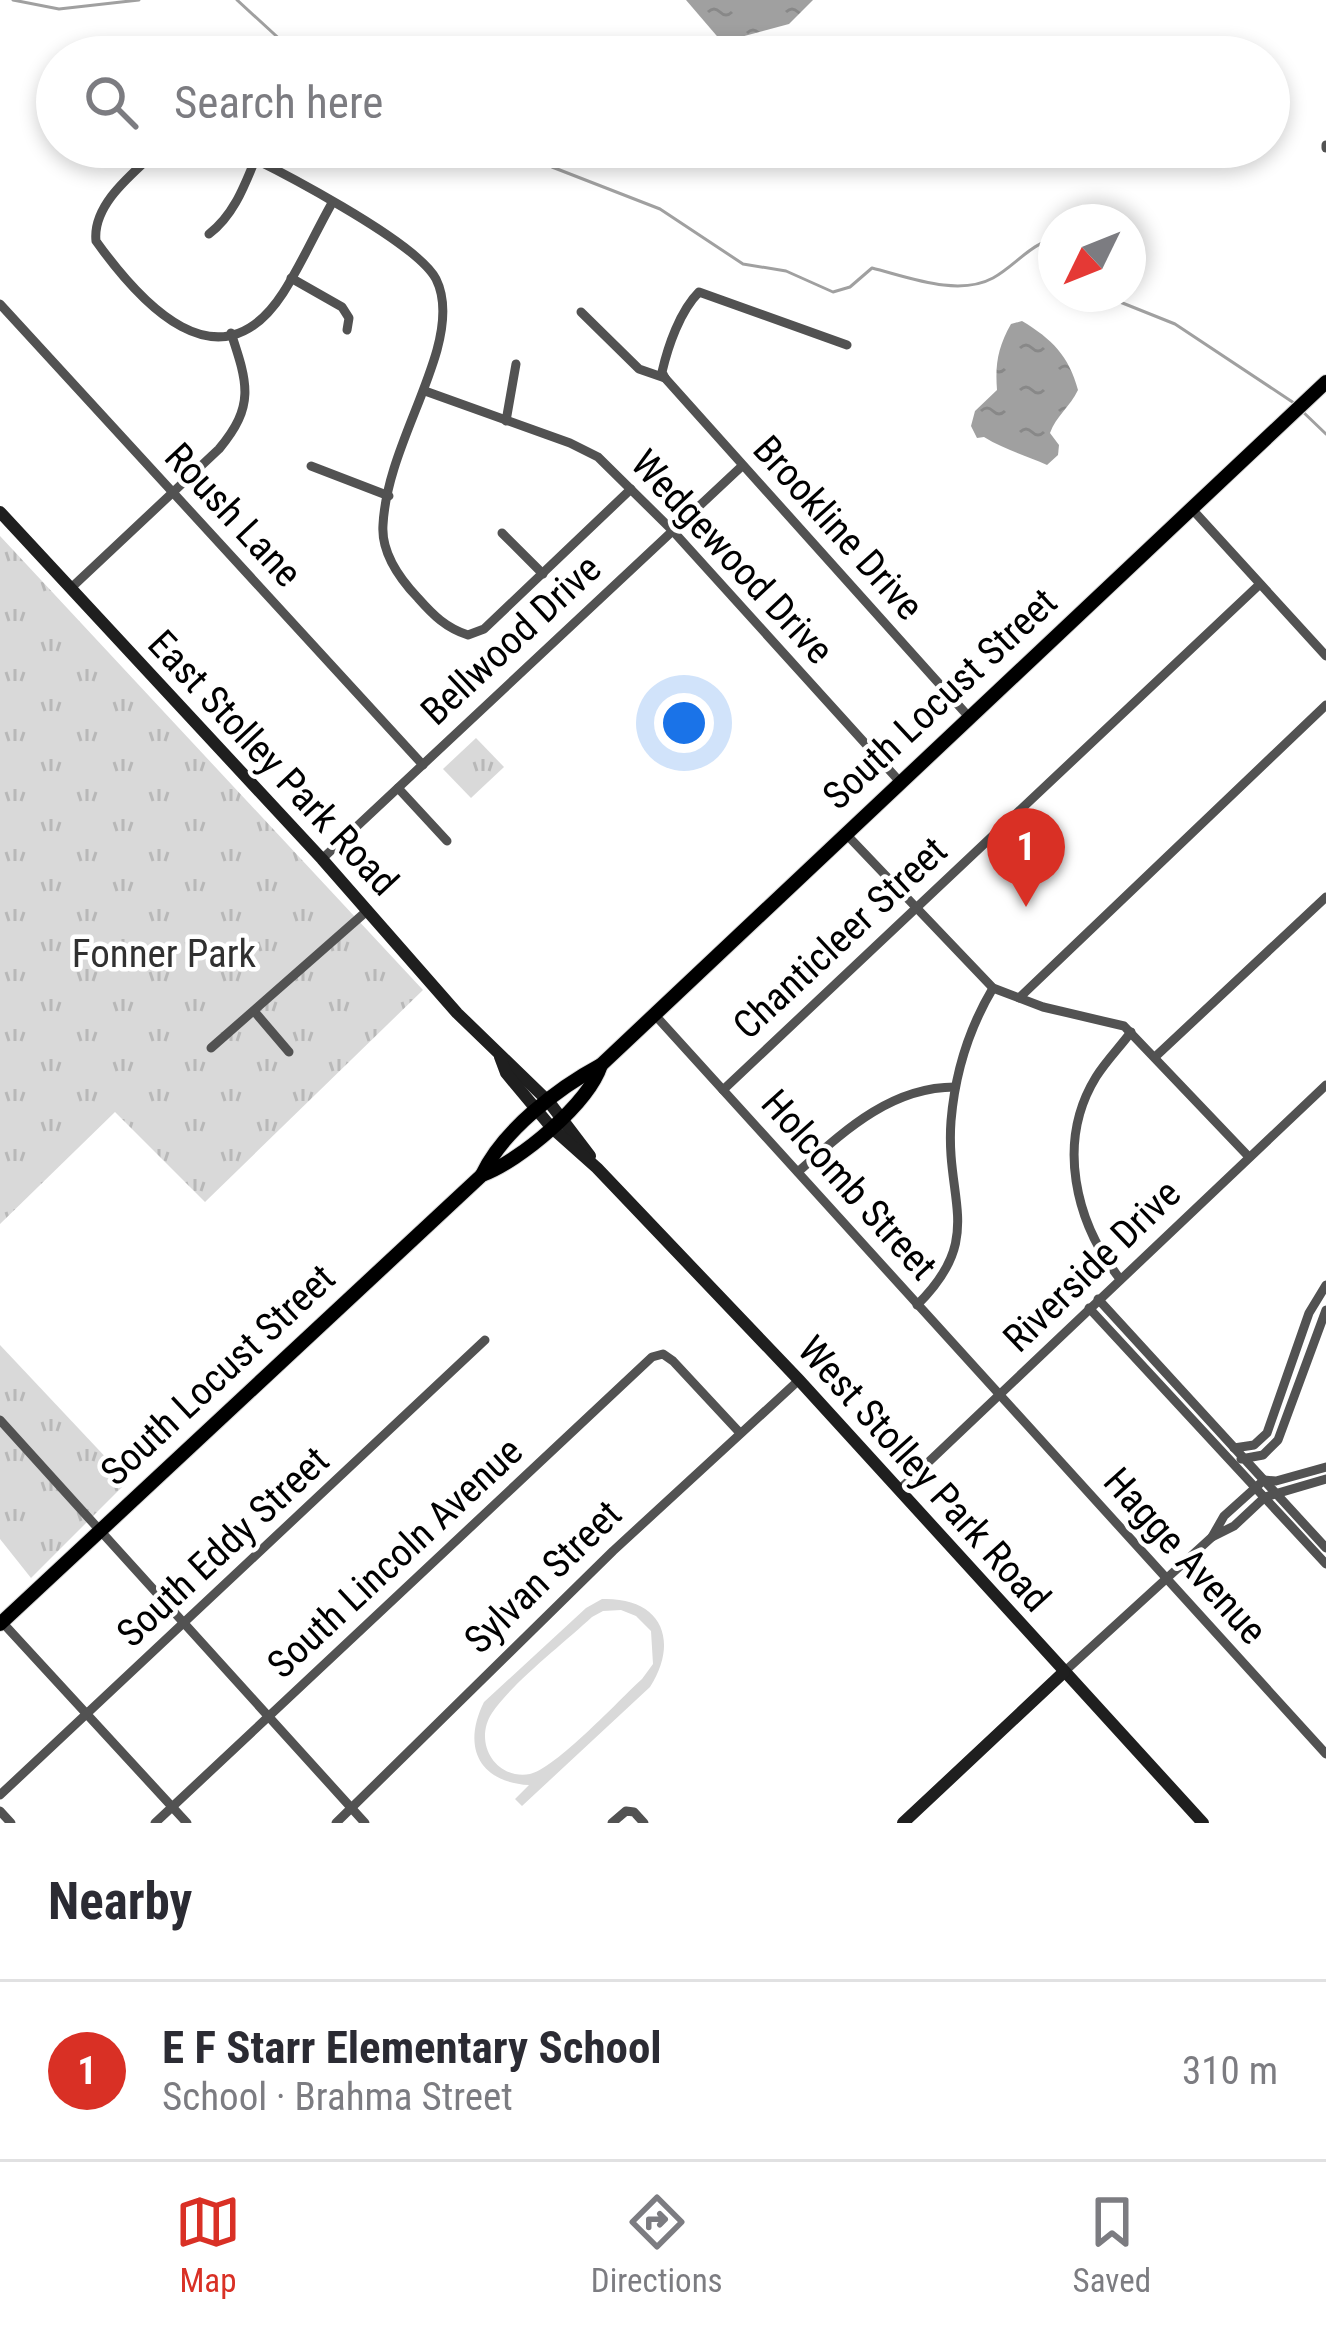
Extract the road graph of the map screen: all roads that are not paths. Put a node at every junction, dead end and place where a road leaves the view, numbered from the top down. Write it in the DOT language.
graph roads {
  1 [pos="141,168"];
  2 [pos="252,168"];
  3 [pos="269,168"];
  4 [pos="332,203"];
  5 [pos="209,234"];
  6 [pos="291,278"];
  7 [pos="0,304"];
  8 [pos="581,312"];
  9 [pos="347,330"];
  10 [pos="231,334"];
  11 [pos="847,346"];
  12 [pos="517,364"];
  13 [pos="665,378"];
  14 [pos="1326,382"];
  15 [pos="425,391"];
  16 [pos="506,421"];
  17 [pos="311,466"];
  18 [pos="742,466"];
  19 [pos="631,489"];
  20 [pos="172,494"];
  21 [pos="389,496"];
  22 [pos="1191,508"];
  23 [pos="0,512"];
  24 [pos="672,530"];
  25 [pos="502,532"];
  26 [pos="543,574"];
  27 [pos="1260,584"];
  28 [pos="71,588"];
  29 [pos="1326,656"];
  30 [pos="1326,705"];
  31 [pos="969,717"];
  32 [pos="423,765"];
  33 [pos="901,783"];
  34 [pos="398,788"];
  35 [pos="846,834"];
  36 [pos="447,841"];
  37 [pos="322,859"];
  38 [pos="1326,898"];
  39 [pos="916,908"];
  40 [pos="368,910"];
  41 [pos="992,988"];
  42 [pos="1019,998"];
  43 [pos="254,1011"];
  44 [pos="654,1014"];
  45 [pos="1131,1032"];
  46 [pos="212,1048"];
  47 [pos="290,1052"];
  48 [pos="1156,1057"];
  49 [pos="601,1065"];
  50 [pos="1326,1084"];
  51 [pos="955,1087"];
  52 [pos="723,1090"];
  53 [pos="543,1107"];
  54 [pos="555,1123"];
  55 [pos="1249,1157"];
  56 [pos="798,1172"];
  57 [pos="482,1175"];
  58 [pos="1120,1279"];
  59 [pos="1326,1285"];
  60 [pos="1098,1299"];
  61 [pos="917,1305"];
  62 [pos="1089,1308"];
  63 [pos="1326,1310"];
  64 [pos="485,1340"];
  65 [pos="799,1380"];
  66 [pos="1000,1397"];
  67 [pos="0,1420"];
  68 [pos="740,1433"];
  69 [pos="1278,1440"];
  70 [pos="1232,1453"];
  71 [pos="1244,1460"];
  72 [pos="1326,1467"];
  73 [pos="1326,1479"];
  74 [pos="1260,1484"];
  75 [pos="899,1490"];
  76 [pos="1271,1495"];
  77 [pos="101,1530"];
  78 [pos="1212,1537"];
  79 [pos="1326,1548"];
  80 [pos="1326,1564"];
  81 [pos="1165,1579"];
  82 [pos="1,1623"];
  83 [pos="185,1623"];
  84 [pos="1064,1672"];
  85 [pos="87,1714"];
  86 [pos="270,1717"];
  87 [pos="1326,1754"];
  88 [pos="0,1795"];
  89 [pos="172,1807"];
  90 [pos="351,1808"];
  91 [pos="0,1811"];
  92 [pos="643,1822"];
  93 [pos="11,1823"];
  94 [pos="155,1823"];
  95 [pos="187,1823"];
  96 [pos="335,1823"];
  97 [pos="365,1823"];
  98 [pos="613,1823"];
  99 [pos="903,1823"];
  100 [pos="1203,1823"];
  1 -- 10 [label="street"];
  2 -- 5 [label="street"];
  3 -- 4 [label="street"];
  4 -- 6 [label="street"];
  4 -- 15 [label="street"];
  6 -- 9 [label="street"];
  6 -- 10 [label="street"];
  7 -- 20 [label="street, Roush Lane"];
  8 -- 13 [label="street, Brookline Drive"];
  10 -- 20 [label="street"];
  11 -- 13 [label="street"];
  12 -- 16 [label="street"];
  13 -- 18 [label="street, Brookline Drive"];
  14 -- 22 [label="main road, South Locust Street"];
  15 -- 16 [label="street, Wedgewood Drive"];
  15 -- 21 [label="street"];
  16 -- 19 [label="street, Wedgewood Drive"];
  17 -- 21 [label="street"];
  18 -- 24 [label="street, Bellwood Drive"];
  18 -- 31 [label="street, Brookline Drive"];
  19 -- 24 [label="street, Wedgewood Drive"];
  19 -- 26 [label="street"];
  20 -- 28 [label="street"];
  20 -- 32 [label="street, Roush Lane"];
  21 -- 26 [label="street"];
  22 -- 27 [label="street"];
  22 -- 31 [label="main road, South Locust Street"];
  23 -- 28 [label="street, East Stolley Park Road"];
  24 -- 32 [label="street, Bellwood Drive"];
  24 -- 33 [label="street, Wedgewood Drive"];
  25 -- 26 [label="street"];
  27 -- 29 [label="street"];
  27 -- 39 [label="street, Chanticleer Street"];
  28 -- 37 [label="street, East Stolley Park Road"];
  30 -- 42 [label="street"];
  31 -- 33 [label="main road, South Locust Street"];
  32 -- 34 [label="street, Bellwood Drive"];
  33 -- 35 [label="main road, South Locust Street"];
  34 -- 36 [label="street"];
  34 -- 37 [label="street, Bellwood Drive"];
  35 -- 39 [label="street"];
  35 -- 44 [label="main road, South Locust Street"];
  37 -- 40 [label="street, East Stolley Park Road"];
  38 -- 48 [label="street"];
  39 -- 41 [label="street"];
  39 -- 52 [label="street, Chanticleer Street"];
  40 -- 43 [label="street"];
  40 -- 53 [label="street, East Stolley Park Road"];
  41 -- 42 [label="street"];
  41 -- 51 [label="street"];
  42 -- 45 [label="street"];
  43 -- 46 [label="street"];
  43 -- 47 [label="street"];
  44 -- 49 [label="main road, South Locust Street"];
  44 -- 52 [label="street, Holcomb Street"];
  45 -- 48 [label="street"];
  45 -- 58 [label="street"];
  48 -- 55 [label="street"];
  49 -- 53 [label="main road, South Locust Street"];
  49 -- 54 [label="main road, South Locust Street"];
  50 -- 55 [label="street, Riverside Drive"];
  51 -- 56 [label="street"];
  51 -- 61 [label="street"];
  52 -- 56 [label="street, Holcomb Street"];
  53 -- 54 [label="street, West Stolley Park Road"];
  53 -- 57 [label="main road, South Locust Street"];
  54 -- 57 [label="main road, South Locust Street"];
  54 -- 65 [label="street, West Stolley Park Road"];
  55 -- 58 [label="street, Riverside Drive"];
  56 -- 61 [label="street, Holcomb Street"];
  57 -- 77 [label="main road, South Locust Street"];
  58 -- 60 [label="street, Riverside Drive"];
  59 -- 70 [label="street"];
  60 -- 62 [label="street, Riverside Drive"];
  60 -- 70 [label="street"];
  61 -- 66 [label="street, Holcomb Street"];
  62 -- 66 [label="street, Riverside Drive"];
  62 -- 70 [label="street"];
  63 -- 69 [label="street"];
  64 -- 83 [label="street, South Eddy Street"];
  65 -- 68 [label="street, Sylvan Street"];
  65 -- 75 [label="street, West Stolley Park Road"];
  66 -- 75 [label="street, Riverside Drive"];
  66 -- 81 [label="street, Hagge Avenue"];
  67 -- 77 [label="street"];
  68 -- 86 [label="street, South Lincoln Avenue"];
  68 -- 90 [label="street, Sylvan Street"];
  69 -- 71 [label="street"];
  69 -- 74 [label="street"];
  70 -- 71 [label="street"];
  70 -- 74 [label="street"];
  71 -- 74 [label="street"];
  72 -- 74 [label="street"];
  73 -- 76 [label="street"];
  74 -- 76 [label="street"];
  74 -- 78 [label="street"];
  75 -- 84 [label="street, West Stolley Park Road"];
  76 -- 78 [label="street"];
  76 -- 79 [label="street"];
  76 -- 80 [label="street"];
  77 -- 82 [label="main road, South Locust Street"];
  77 -- 83 [label="street"];
  78 -- 81 [label="street"];
  81 -- 84 [label="street"];
  81 -- 87 [label="street, Hagge Avenue"];
  82 -- 85 [label="street"];
  83 -- 85 [label="street, South Eddy Street"];
  83 -- 86 [label="street"];
  84 -- 99 [label="street"];
  84 -- 100 [label="street, West Stolley Park Road"];
  85 -- 88 [label="street, South Eddy Street"];
  85 -- 89 [label="street"];
  86 -- 89 [label="street, South Lincoln Avenue"];
  86 -- 90 [label="street"];
  89 -- 94 [label="street, South Lincoln Avenue"];
  89 -- 95 [label="street"];
  90 -- 96 [label="street, Sylvan Street"];
  90 -- 97 [label="street"];
  91 -- 93 [label="street"];
  92 -- 98 [label="street"];
}
